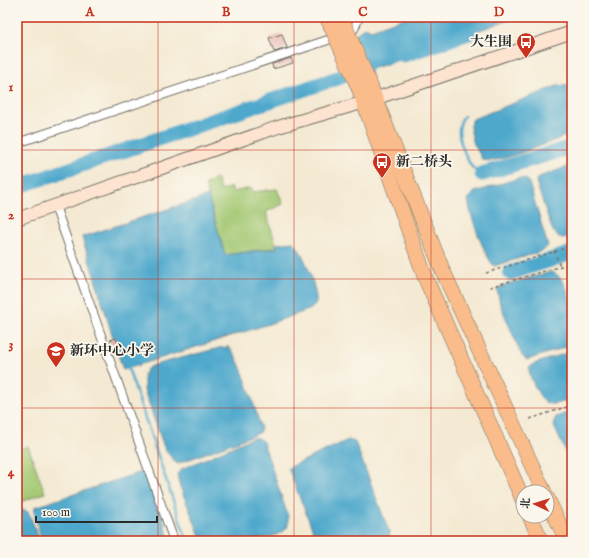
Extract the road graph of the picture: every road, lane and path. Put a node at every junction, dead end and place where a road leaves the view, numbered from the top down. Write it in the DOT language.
graph roads {
  1 [pos="327,17"];
  2 [pos="341,17"];
  3 [pos="359,17"];
  4 [pos="572,32"];
  5 [pos="364,86"];
  6 [pos="370,101"];
  7 [pos="17,142"];
  8 [pos="55,206"];
  9 [pos="17,219"];
  10 [pos="572,246"];
  11 [pos="554,251"];
  12 [pos="572,262"];
  13 [pos="560,266"];
  14 [pos="486,273"];
  15 [pos="490,287"];
  16 [pos="572,405"];
  17 [pos="530,419"];
  18 [pos="516,484"];
  19 [pos="540,484"];
  20 [pos="555,516"];
  21 [pos="534,524"];
  22 [pos="174,541"];
  23 [pos="541,541"];
  24 [pos="566,541"];
  1 -- 5 [label="highway, bridge"];
  2 -- 5 [label="highway, bridge"];
  3 -- 7 [label="street"];
  4 -- 6 [label="street"];
  5 -- 6 [label="highway"];
  6 -- 8 [label="street"];
  6 -- 18 [label="highway"];
  6 -- 19 [label="highway"];
  8 -- 9 [label="street"];
  8 -- 22 [label="street"];
  10 -- 11 [label="path"];
  11 -- 13 [label="path"];
  11 -- 14 [label="path"];
  12 -- 13 [label="path"];
  13 -- 15 [label="path"];
  16 -- 17 [label="path"];
  20 -- 24 [label="highway"];
  21 -- 23 [label="highway"];
}
